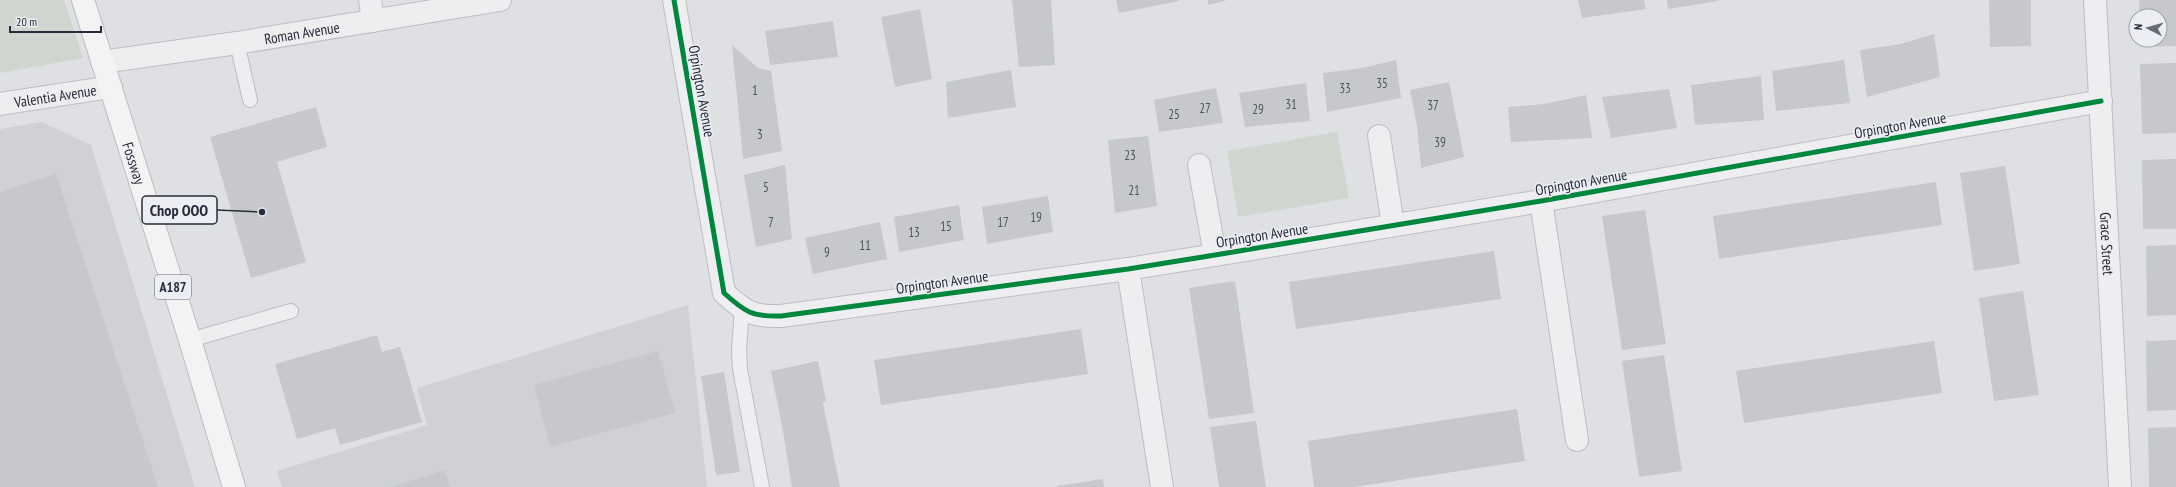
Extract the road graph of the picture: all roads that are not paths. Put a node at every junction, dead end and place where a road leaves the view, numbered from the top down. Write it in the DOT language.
graph roads {
  1 [pos="83,0"];
  2 [pos="500,0"];
  3 [pos="674,0"];
  4 [pos="2095,0"];
  5 [pos="372,10"];
  6 [pos="237,43"];
  7 [pos="102,62"];
  8 [pos="111,87"];
  9 [pos="250,100"];
  10 [pos="2101,102"];
  11 [pos="0,104"];
  12 [pos="1379,136"];
  13 [pos="1199,165"];
  14 [pos="1540,201"];
  15 [pos="1393,226"];
  16 [pos="1215,255"];
  17 [pos="1128,269"];
  18 [pos="742,309"];
  19 [pos="291,311"];
  20 [pos="190,340"];
  21 [pos="1577,440"];
  22 [pos="234,487"];
  23 [pos="762,487"];
  24 [pos="1162,487"];
  25 [pos="2120,487"];
  1 -- 7 [label="main road, Fossway / A187"];
  2 -- 5 [label="street, Roman Avenue"];
  3 -- 18 [label="street, Orpington Avenue"];
  4 -- 10 [label="street, Grace Street"];
  5 -- 6 [label="street, Roman Avenue"];
  6 -- 7 [label="street, Roman Avenue"];
  6 -- 9 [label="lane"];
  7 -- 8 [label="main road, Fossway / A187"];
  8 -- 11 [label="street, Valentia Avenue"];
  8 -- 20 [label="main road, Fossway / A187"];
  10 -- 14 [label="street, Orpington Avenue"];
  10 -- 25 [label="street, Grace Street"];
  12 -- 15 [label="street"];
  13 -- 16 [label="street"];
  14 -- 15 [label="street, Orpington Avenue"];
  14 -- 21 [label="street"];
  15 -- 16 [label="street, Orpington Avenue"];
  16 -- 17 [label="street, Orpington Avenue"];
  17 -- 18 [label="street, Orpington Avenue"];
  17 -- 24 [label="street"];
  18 -- 23 [label="lane"];
  19 -- 20 [label="lane"];
  20 -- 22 [label="main road, Fossway / A187"];
}
